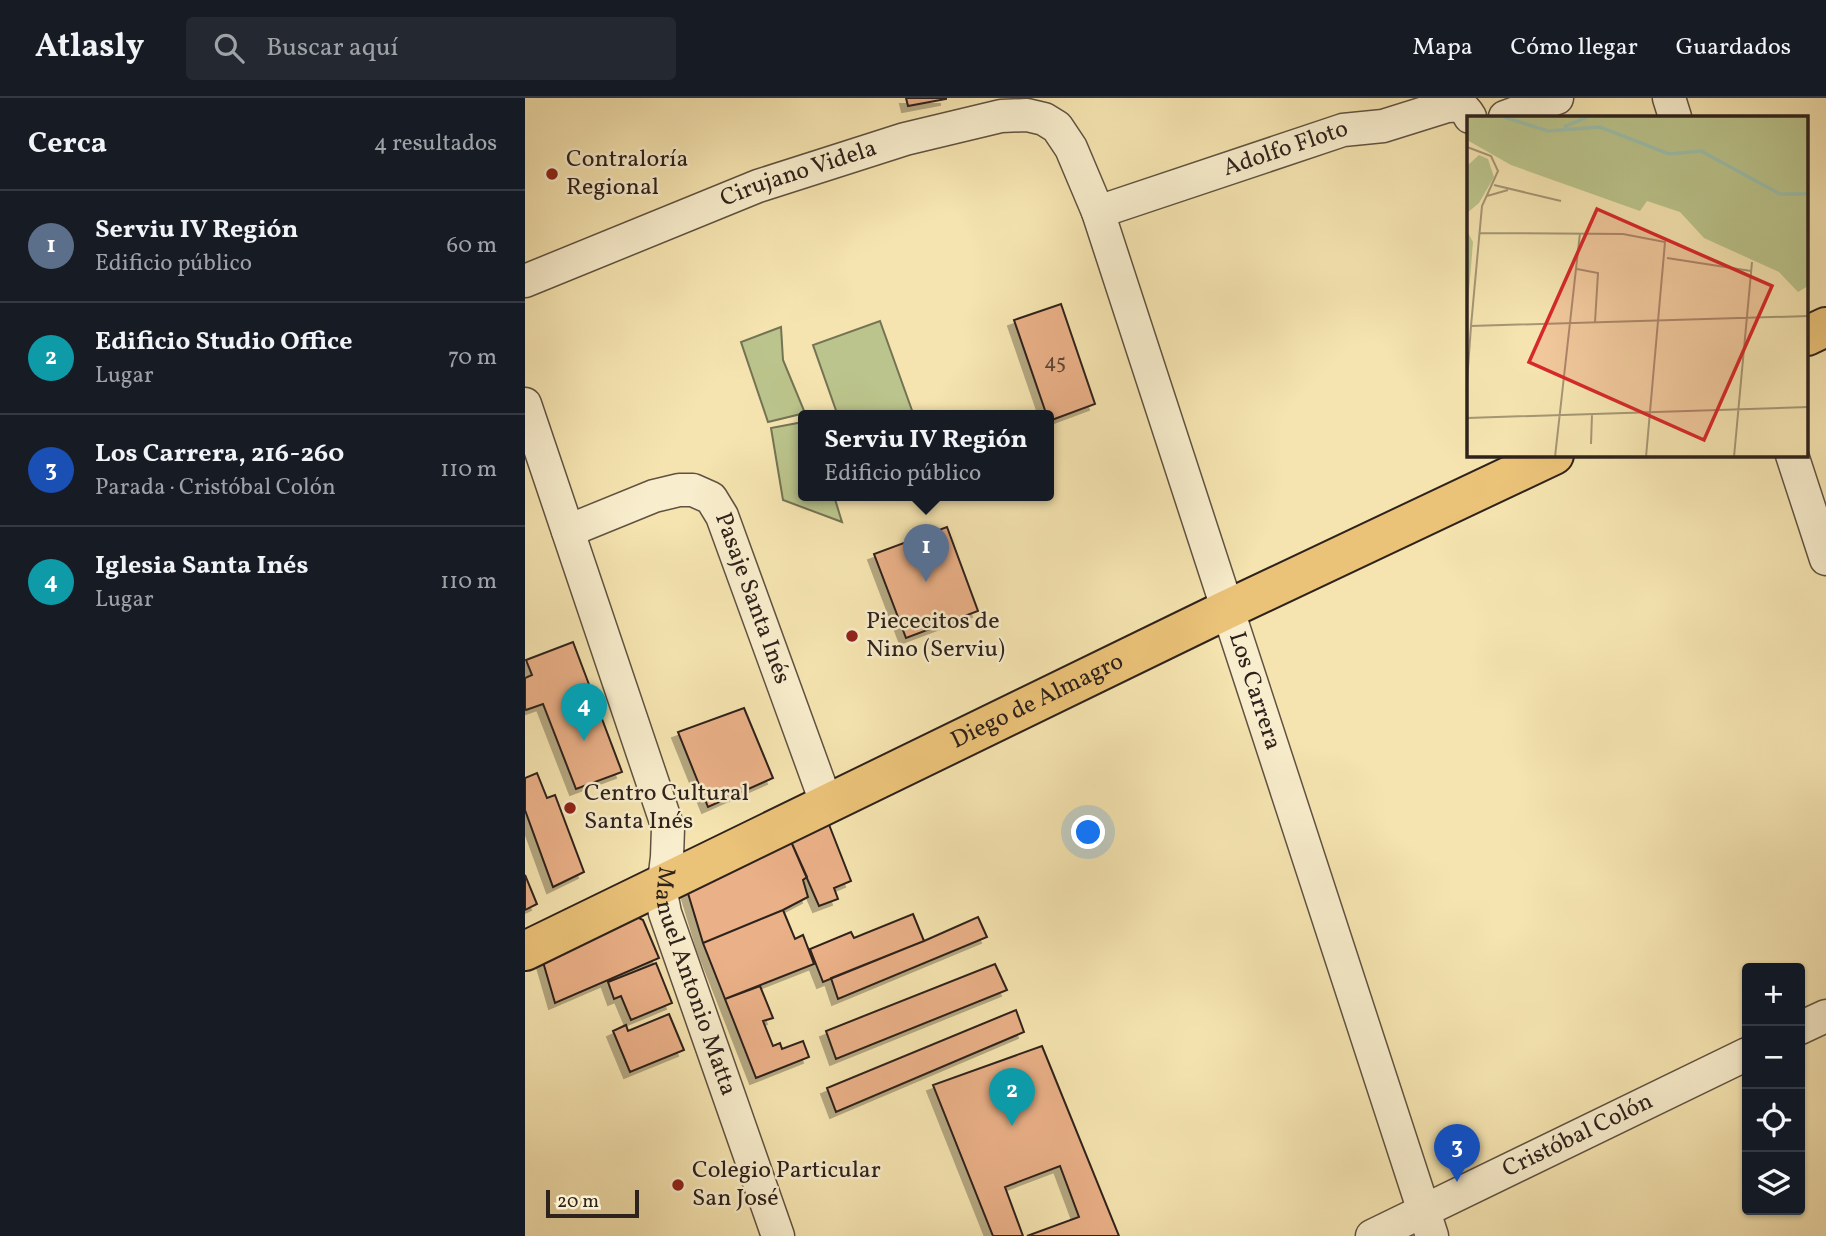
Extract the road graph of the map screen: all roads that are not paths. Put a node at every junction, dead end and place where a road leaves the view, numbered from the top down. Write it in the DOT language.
graph roads {
  1 [pos="1557,98"];
  2 [pos="1669,98"];
  3 [pos="1469,116"];
  4 [pos="1508,116"];
  5 [pos="1675,116"];
  6 [pos="1071,148"];
  7 [pos="1098,212"];
  8 [pos="525,281"];
  9 [pos="1826,327"];
  10 [pos="1808,336"];
  11 [pos="525,404"];
  12 [pos="1551,457"];
  13 [pos="1792,457"];
  14 [pos="568,531"];
  15 [pos="1826,559"];
  16 [pos="1228,609"];
  17 [pos="827,805"];
  18 [pos="663,884"];
  19 [pos="525,951"];
  20 [pos="1826,1016"];
  21 [pos="1804,1026"];
  22 [pos="1742,1057"];
  23 [pos="1428,1223"];
  24 [pos="778,1236"];
  25 [pos="1372,1236"];
  1 -- 4 [label="street"];
  2 -- 5 [label="street"];
  3 -- 7 [label="street, Adolfo Floto"];
  6 -- 7 [label="street, Los Carrera"];
  6 -- 8 [label="street, Cirujano Videla"];
  7 -- 16 [label="street, Los Carrera"];
  9 -- 10 [label="main road"];
  11 -- 14 [label="street, Manuel Antonio Matta"];
  12 -- 16 [label="main road, Diego de Almagro"];
  13 -- 15 [label="street"];
  14 -- 17 [label="street, Pasaje Santa Inés"];
  14 -- 18 [label="street, Manuel Antonio Matta"];
  16 -- 17 [label="main road, Diego de Almagro"];
  16 -- 23 [label="street, Los Carrera"];
  17 -- 18 [label="main road, Diego de Almagro"];
  18 -- 19 [label="main road, Diego de Almagro"];
  18 -- 24 [label="street, Manuel Antonio Matta"];
  20 -- 21 [label="street"];
  22 -- 23 [label="street, Cristóbal Colón"];
  23 -- 25 [label="street, Cristóbal Colón"];
}
